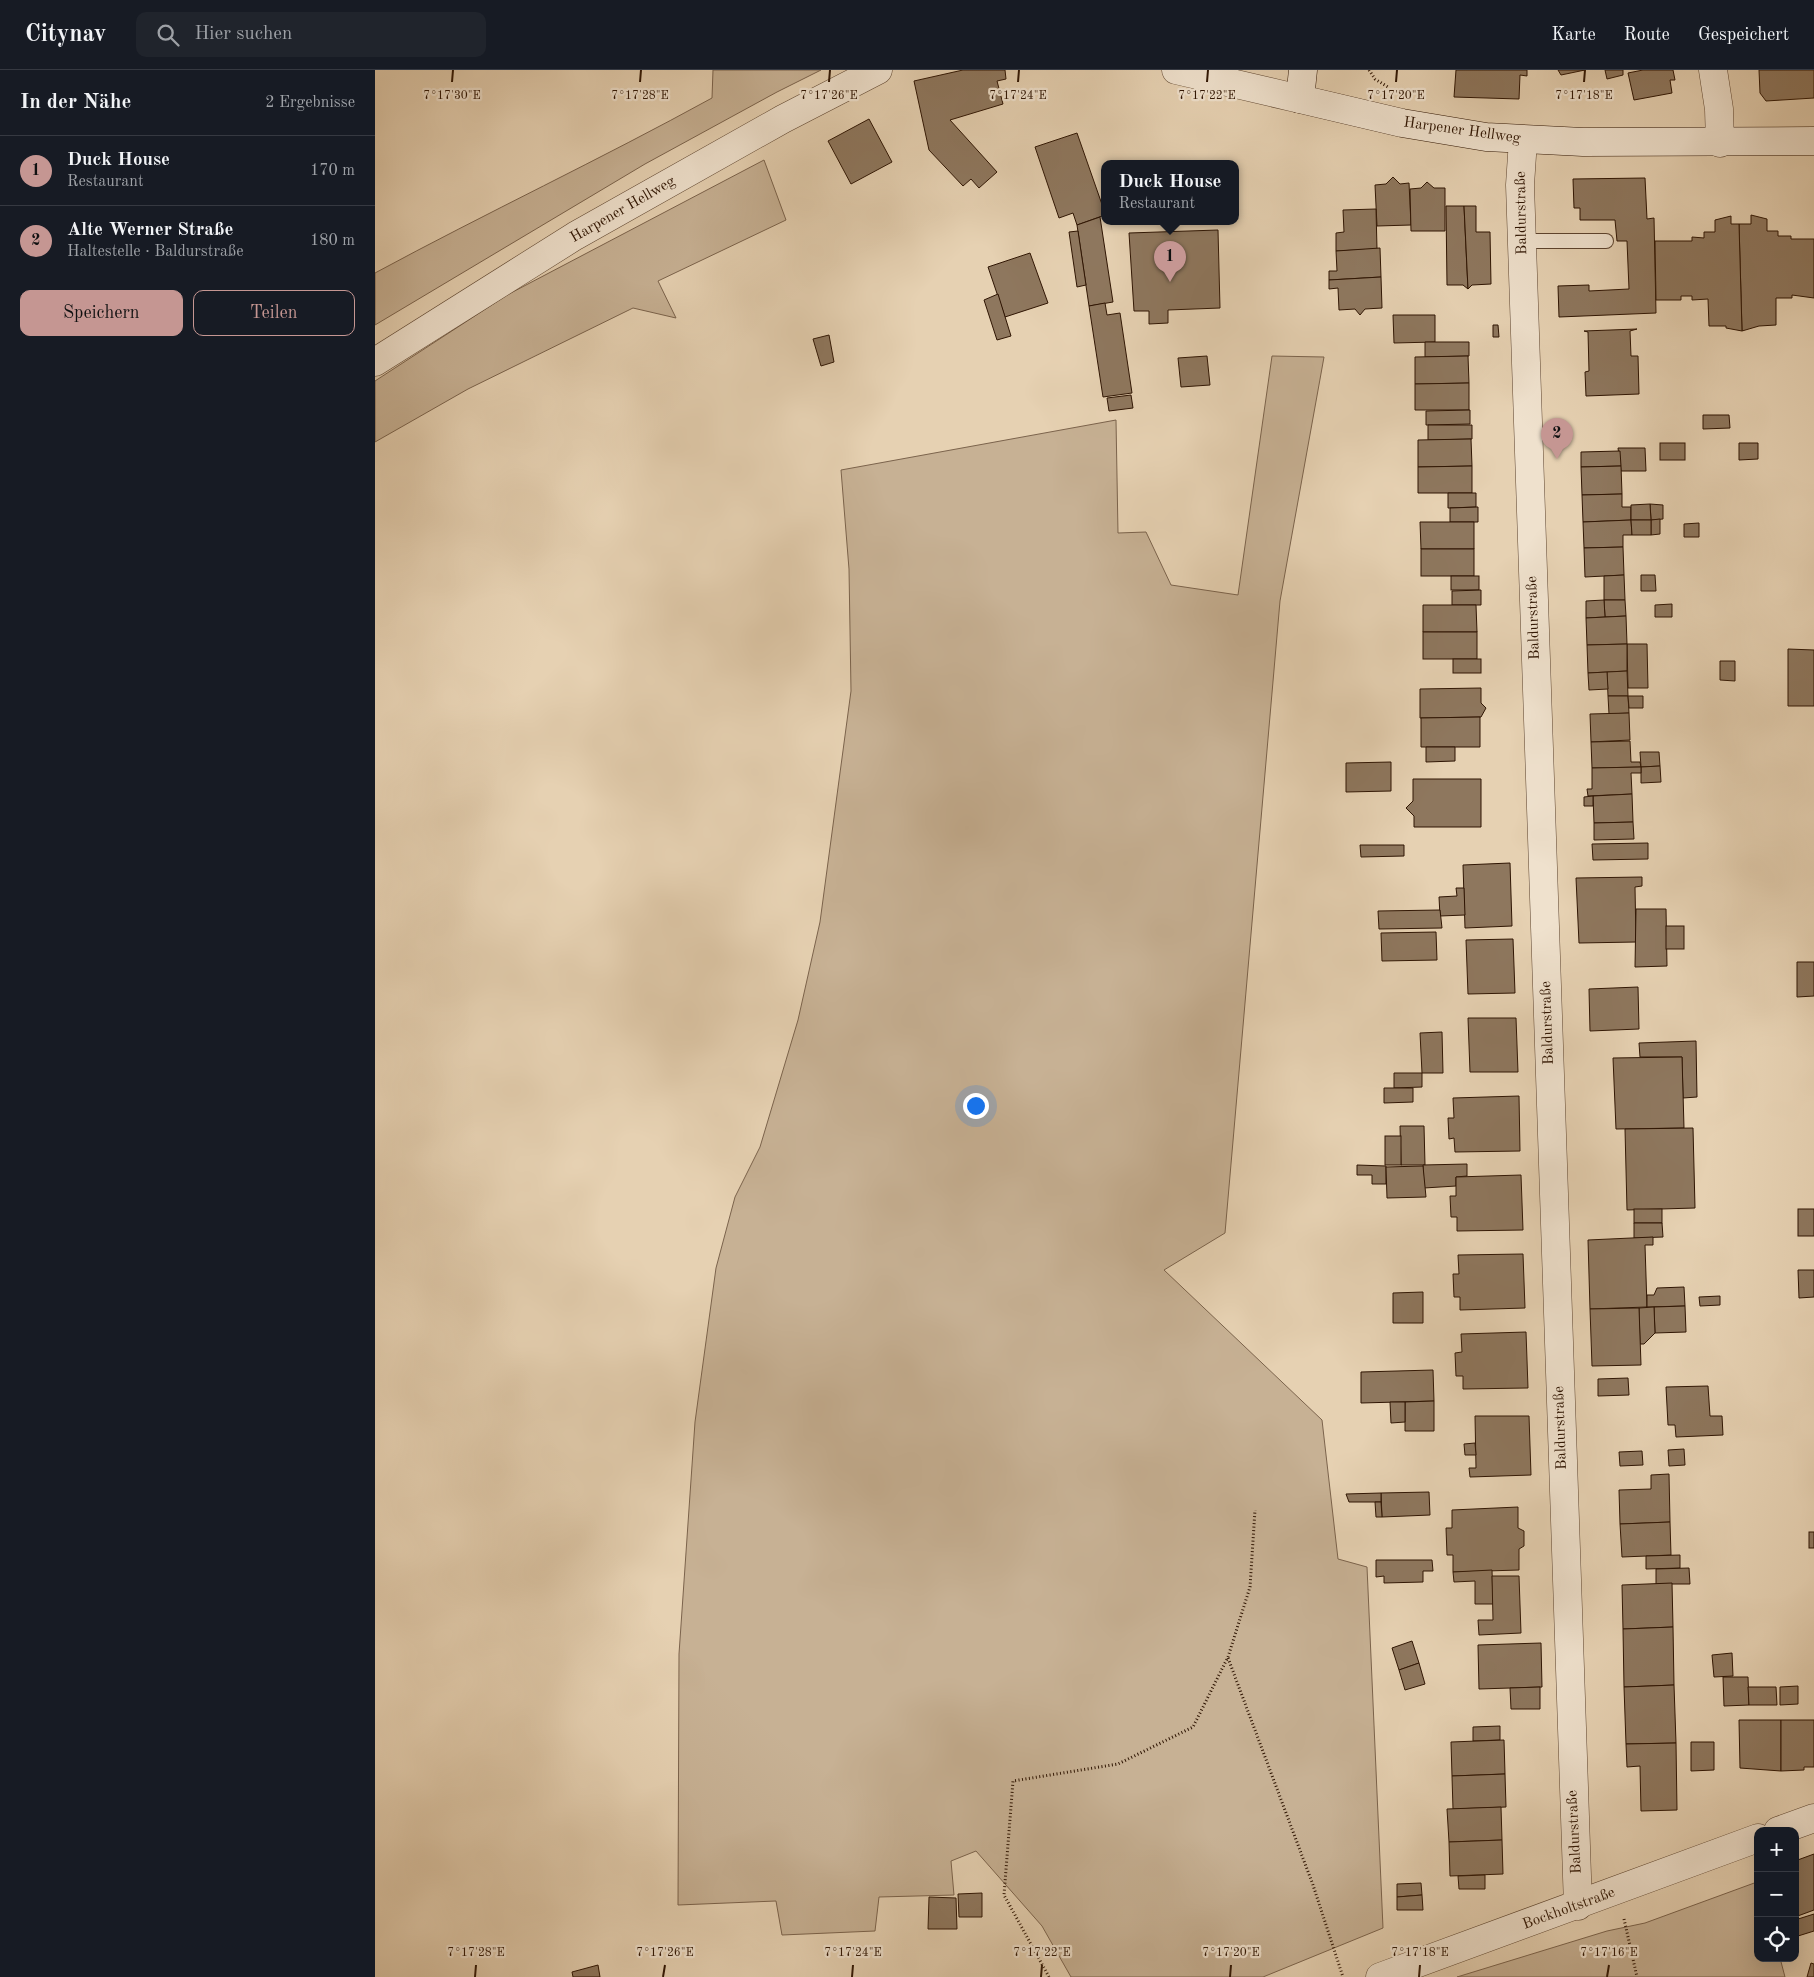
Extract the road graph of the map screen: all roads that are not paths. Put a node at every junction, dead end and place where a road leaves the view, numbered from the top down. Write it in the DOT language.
graph roads {
  1 [pos="878,70"];
  2 [pos="1176,70"];
  3 [pos="1303,70"];
  4 [pos="1713,70"];
  5 [pos="1300,99"];
  6 [pos="1523,140"];
  7 [pos="1814,141"];
  8 [pos="1720,142"];
  9 [pos="1522,241"];
  10 [pos="1606,241"];
  11 [pos="375,362"];
  12 [pos="1814,1818"];
  13 [pos="1789,1827"];
  14 [pos="1754,1840"];
  15 [pos="1578,1906"];
  16 [pos="1380,1977"];
  1 -- 11 [label="street, Harpener Hellweg"];
  2 -- 5 [label="street, Harpener Hellweg"];
  3 -- 5 [label="street"];
  4 -- 8 [label="street"];
  5 -- 6 [label="street, Harpener Hellweg"];
  6 -- 8 [label="street, Harpener Hellweg"];
  6 -- 9 [label="street, Baldurstraße"];
  7 -- 8 [label="street, Harpener Hellweg"];
  9 -- 10 [label="lane"];
  9 -- 15 [label="street, Baldurstraße"];
  12 -- 13 [label="street"];
  14 -- 15 [label="street, Bockholtstraße"];
  15 -- 16 [label="street, Bockholtstraße"];
}
